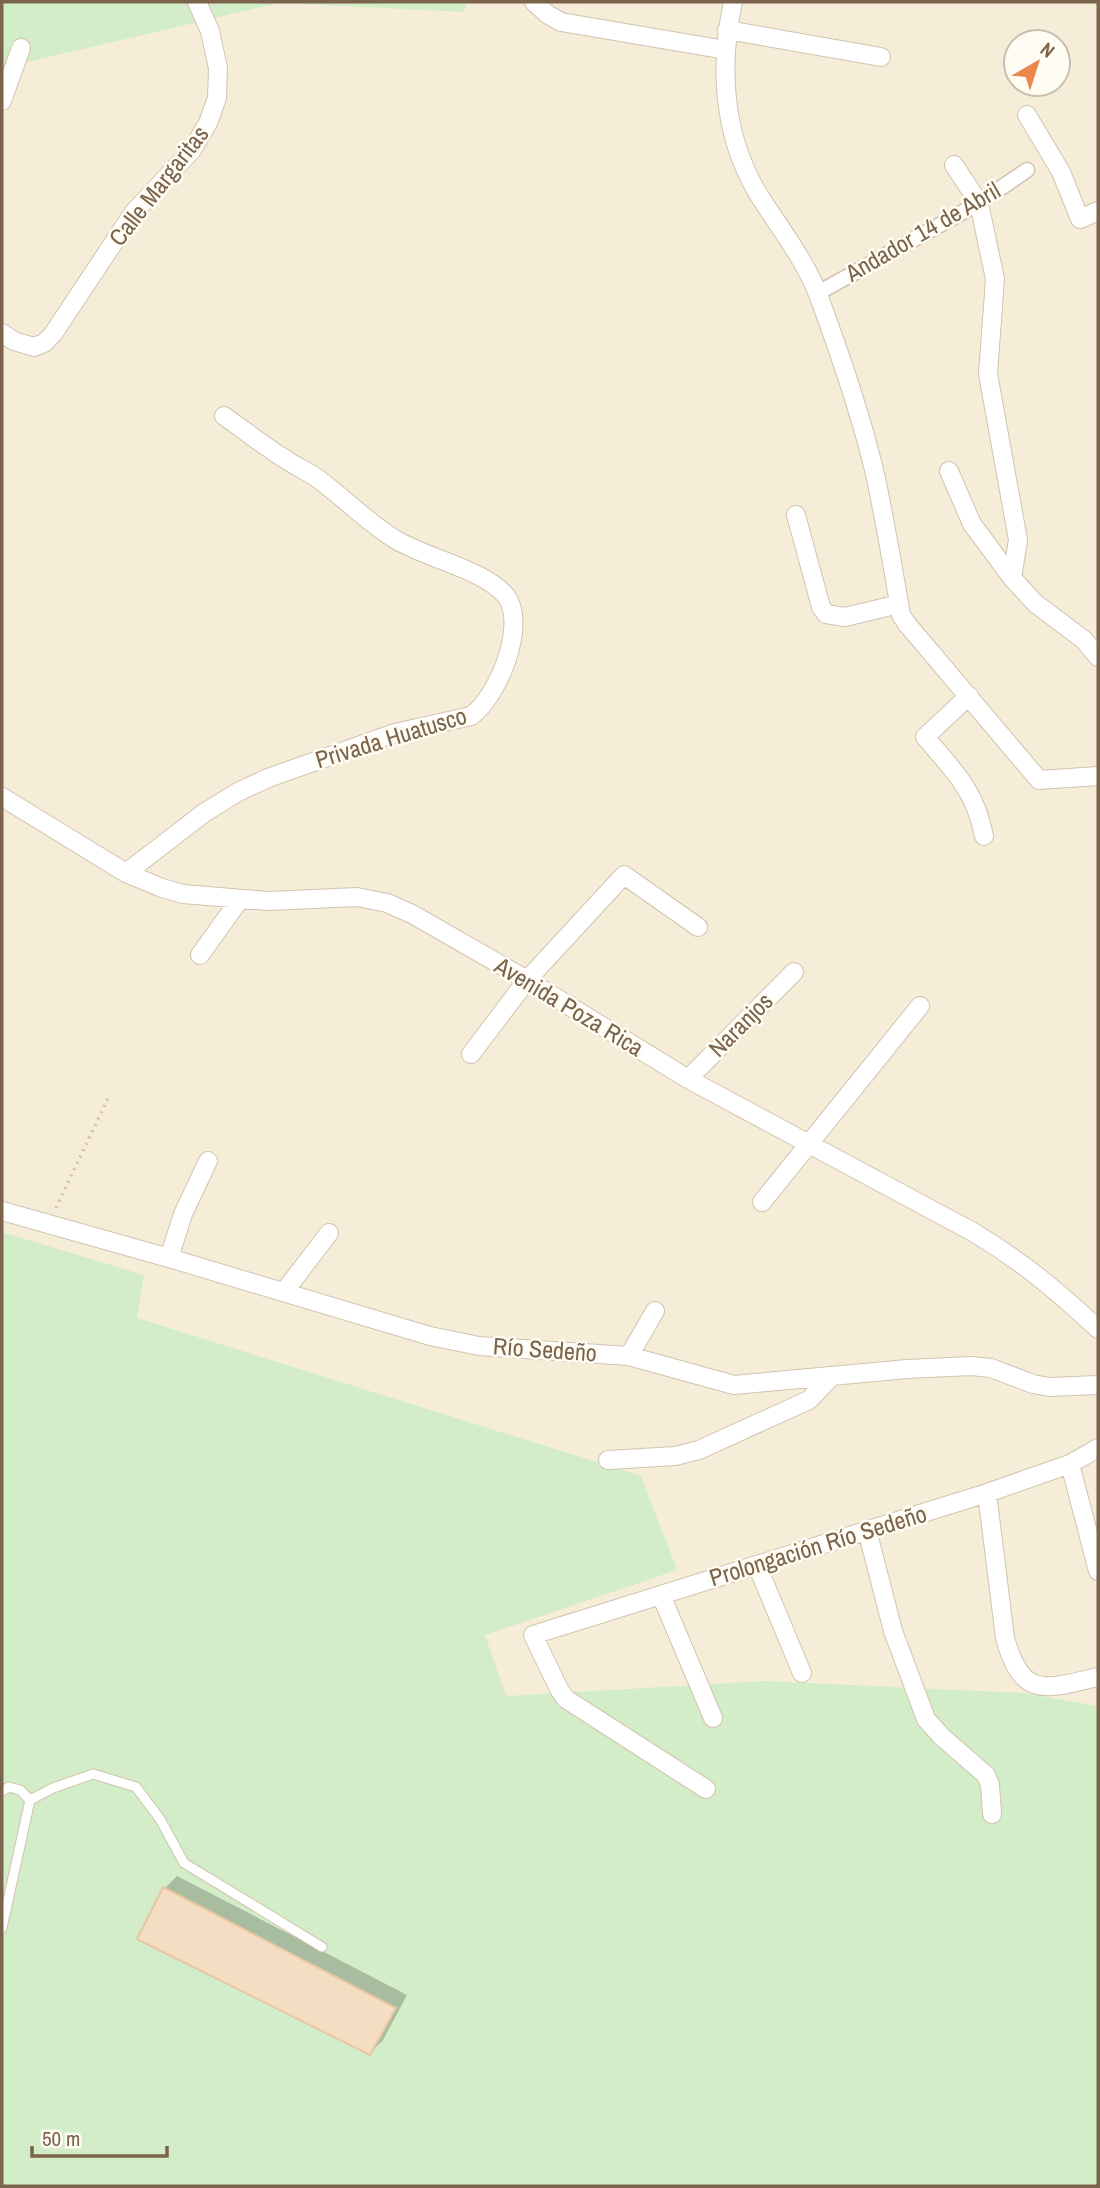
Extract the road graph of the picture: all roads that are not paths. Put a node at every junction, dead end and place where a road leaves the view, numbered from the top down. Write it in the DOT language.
graph roads {
  1 [pos="197,2"];
  2 [pos="534,2"];
  3 [pos="733,2"];
  4 [pos="727,30"];
  5 [pos="21,48"];
  6 [pos="726,50"];
  7 [pos="881,57"];
  8 [pos="2,102"];
  9 [pos="1027,115"];
  10 [pos="954,165"];
  11 [pos="1027,170"];
  12 [pos="979,203"];
  13 [pos="1098,211"];
  14 [pos="818,293"];
  15 [pos="2,333"];
  16 [pos="223,416"];
  17 [pos="949,471"];
  18 [pos="796,515"];
  19 [pos="1012,578"];
  20 [pos="900,604"];
  21 [pos="1098,657"];
  22 [pos="969,696"];
  23 [pos="1098,776"];
  24 [pos="2,797"];
  25 [pos="985,836"];
  26 [pos="126,873"];
  27 [pos="240,899"];
  28 [pos="698,926"];
  29 [pos="200,955"];
  30 [pos="794,972"];
  31 [pos="527,980"];
  32 [pos="920,1006"];
  33 [pos="471,1054"];
  34 [pos="688,1079"];
  35 [pos="808,1143"];
  36 [pos="208,1161"];
  37 [pos="762,1202"];
  38 [pos="2,1211"];
  39 [pos="329,1233"];
  40 [pos="169,1258"];
  41 [pos="284,1292"];
  42 [pos="655,1311"];
  43 [pos="1098,1329"];
  44 [pos="629,1356"];
  45 [pos="832,1376"];
  46 [pos="1098,1385"];
  47 [pos="1098,1448"];
  48 [pos="608,1460"];
  49 [pos="1069,1464"];
  50 [pos="987,1493"];
  51 [pos="867,1530"];
  52 [pos="757,1565"];
  53 [pos="1098,1571"];
  54 [pos="661,1595"];
  55 [pos="802,1673"];
  56 [pos="1098,1677"];
  57 [pos="713,1718"];
  58 [pos="706,1789"];
  59 [pos="2,1791"];
  60 [pos="30,1800"];
  61 [pos="992,1814"];
  62 [pos="2,1928"];
  63 [pos="322,1947"];
  1 -- 15 [label="street, Calle Margaritas"];
  2 -- 6 [label="street"];
  3 -- 4 [label="street"];
  4 -- 6 [label="street"];
  4 -- 7 [label="street"];
  5 -- 8 [label="street"];
  6 -- 14 [label="street"];
  9 -- 13 [label="street"];
  10 -- 12 [label="street"];
  11 -- 12 [label="street, Andador 14 de Abril"];
  12 -- 14 [label="street, Andador 14 de Abril"];
  12 -- 19 [label="street"];
  14 -- 20 [label="street"];
  16 -- 26 [label="street, Privada Huatusco"];
  17 -- 19 [label="street"];
  18 -- 20 [label="street"];
  19 -- 21 [label="street"];
  20 -- 22 [label="street"];
  22 -- 23 [label="street"];
  22 -- 25 [label="street"];
  24 -- 26 [label="street, Avenida Poza Rica"];
  26 -- 27 [label="street, Avenida Poza Rica"];
  27 -- 29 [label="street"];
  27 -- 31 [label="street, Avenida Poza Rica"];
  28 -- 31 [label="street"];
  30 -- 34 [label="street, Naranjos"];
  31 -- 33 [label="street"];
  31 -- 34 [label="street, Avenida Poza Rica"];
  32 -- 35 [label="street"];
  34 -- 35 [label="street, Avenida Poza Rica"];
  35 -- 37 [label="street"];
  35 -- 43 [label="street, Avenida Poza Rica"];
  36 -- 40 [label="street"];
  38 -- 40 [label="street, Río Sedeño"];
  39 -- 41 [label="street"];
  40 -- 41 [label="street, Río Sedeño"];
  41 -- 44 [label="street, Río Sedeño"];
  42 -- 44 [label="street"];
  44 -- 45 [label="street, Río Sedeño"];
  45 -- 46 [label="street, Río Sedeño"];
  45 -- 48 [label="street"];
  47 -- 49 [label="street, Prolongación Río Sedeño"];
  49 -- 50 [label="street, Prolongación Río Sedeño"];
  49 -- 53 [label="street"];
  50 -- 51 [label="street, Prolongación Río Sedeño"];
  50 -- 56 [label="street"];
  51 -- 52 [label="street, Prolongación Río Sedeño"];
  51 -- 61 [label="street"];
  52 -- 54 [label="street, Prolongación Río Sedeño"];
  52 -- 55 [label="street"];
  54 -- 57 [label="street"];
  54 -- 58 [label="street, Prolongación Río Sedeño"];
  59 -- 60 [label="lane"];
  60 -- 62 [label="lane"];
  60 -- 63 [label="lane"];
}
